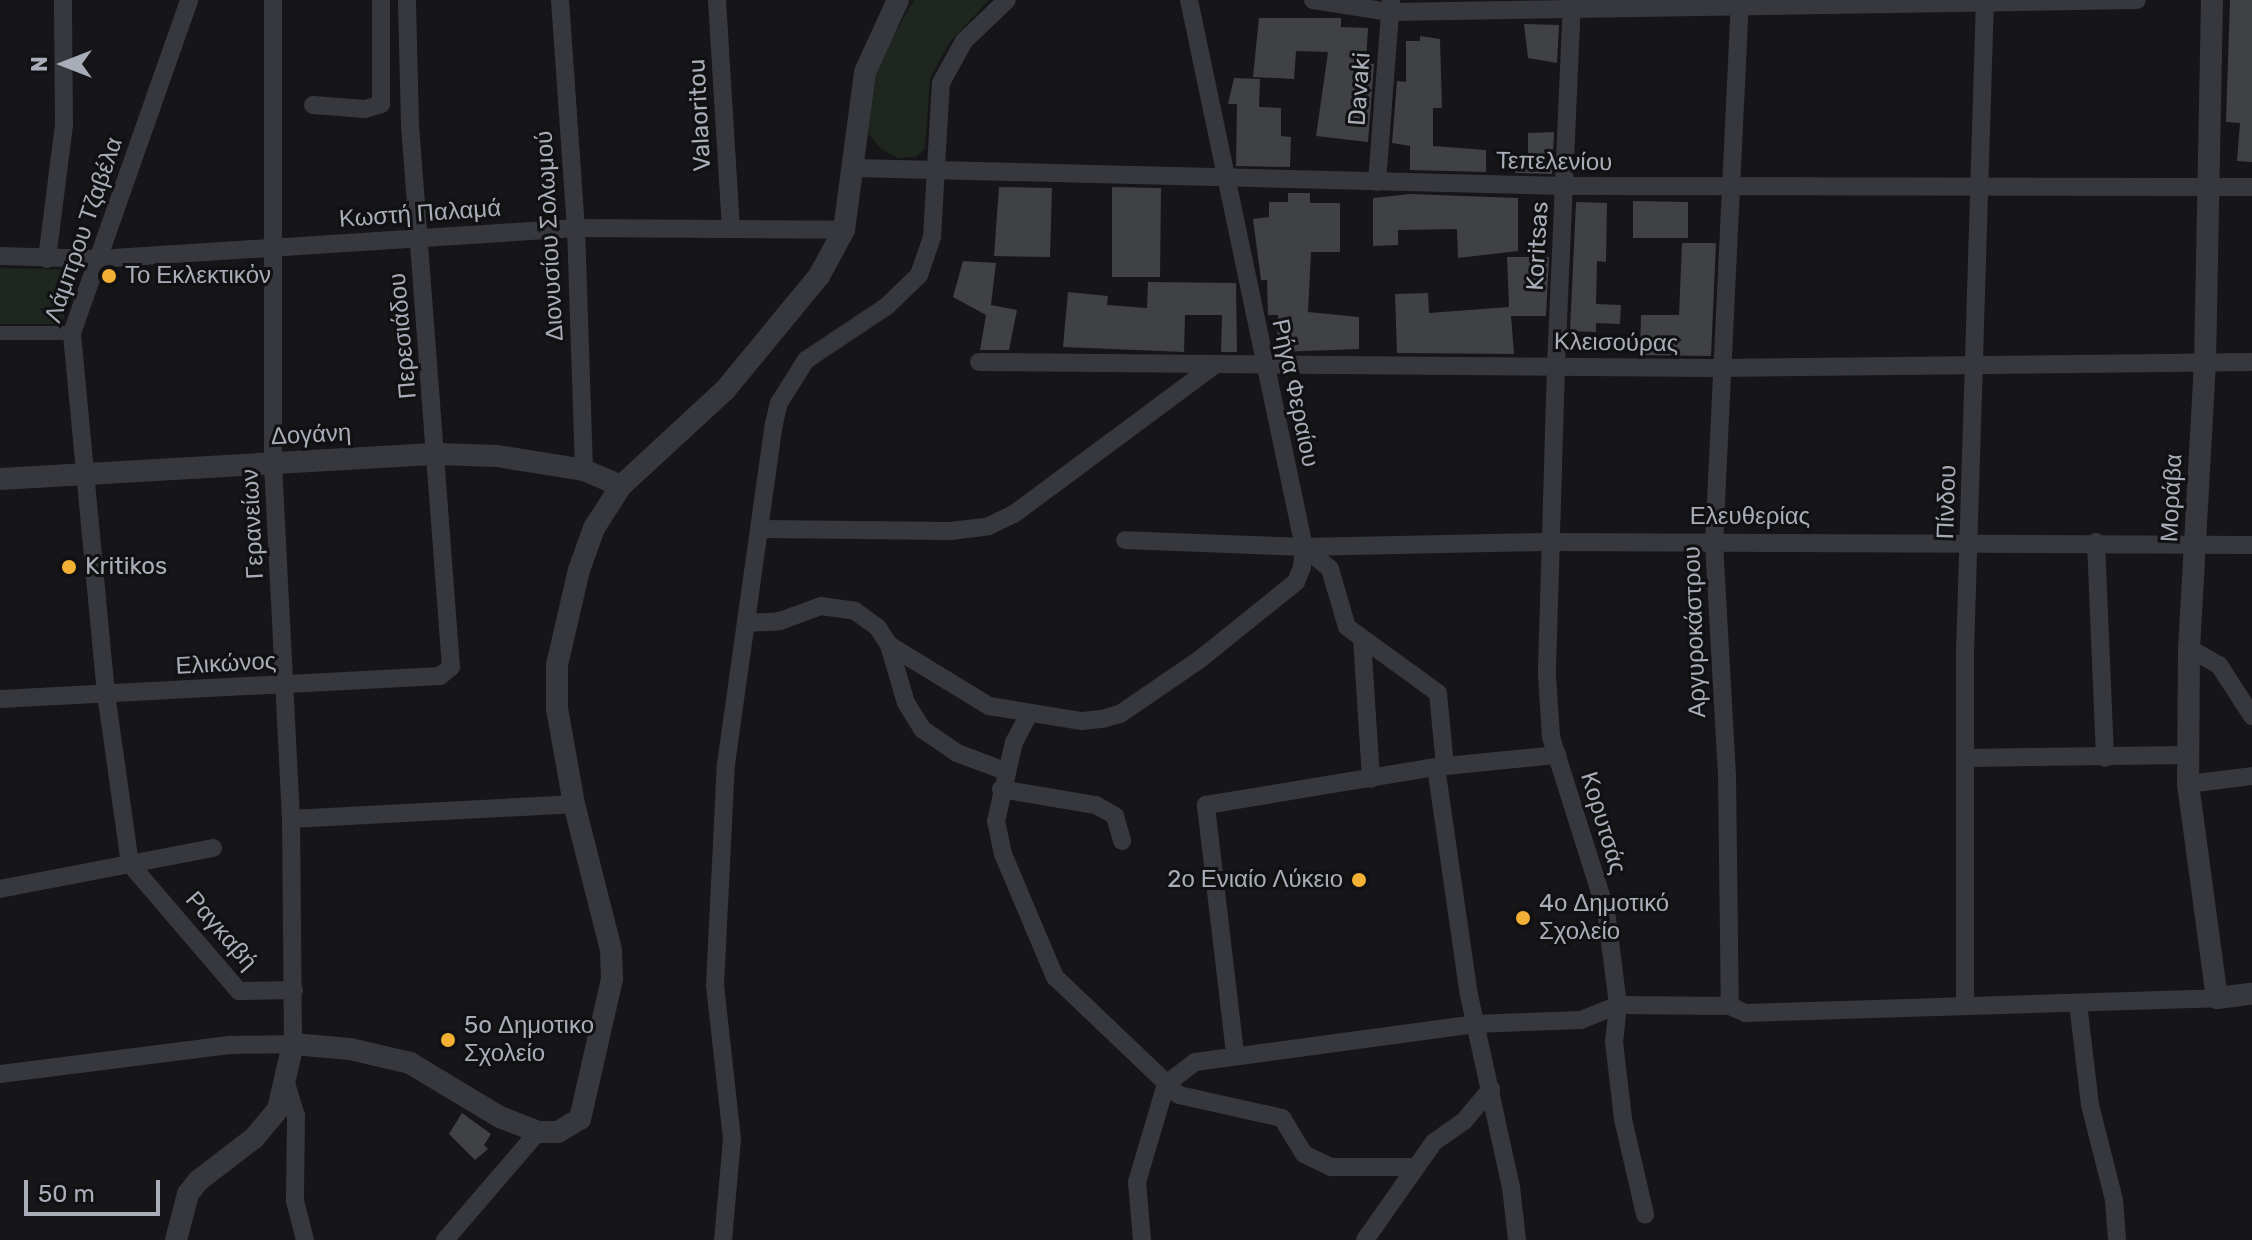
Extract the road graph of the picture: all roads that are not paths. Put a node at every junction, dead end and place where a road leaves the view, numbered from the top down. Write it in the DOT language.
graph roads {
  1 [pos="63,0"];
  2 [pos="189,0"];
  3 [pos="273,0"];
  4 [pos="381,0"];
  5 [pos="407,0"];
  6 [pos="560,0"];
  7 [pos="717,0"];
  8 [pos="898,0"];
  9 [pos="1007,0"];
  10 [pos="1189,0"];
  11 [pos="1313,0"];
  12 [pos="2137,0"];
  13 [pos="2212,0"];
  14 [pos="1740,2"];
  15 [pos="1984,2"];
  16 [pos="1572,4"];
  17 [pos="1390,6"];
  18 [pos="313,105"];
  19 [pos="855,168"];
  20 [pos="938,170"];
  21 [pos="1227,177"];
  22 [pos="1377,182"];
  23 [pos="1565,186"];
  24 [pos="1980,186"];
  25 [pos="1729,187"];
  26 [pos="2209,187"];
  27 [pos="2252,187"];
  28 [pos="731,227"];
  29 [pos="576,228"];
  30 [pos="844,230"];
  31 [pos="419,237"];
  32 [pos="271,250"];
  33 [pos="0,256"];
  34 [pos="47,259"];
  35 [pos="98,259"];
  36 [pos="0,333"];
  37 [pos="72,333"];
  38 [pos="979,362"];
  39 [pos="2252,362"];
  40 [pos="1263,363"];
  41 [pos="2205,363"];
  42 [pos="1216,364"];
  43 [pos="1976,365"];
  44 [pos="1556,366"];
  45 [pos="1723,366"];
  46 [pos="437,454"];
  47 [pos="273,463"];
  48 [pos="584,470"];
  49 [pos="83,473"];
  50 [pos="0,479"];
  51 [pos="621,486"];
  52 [pos="760,529"];
  53 [pos="1125,540"];
  54 [pos="1551,542"];
  55 [pos="2096,542"];
  56 [pos="1714,543"];
  57 [pos="1970,543"];
  58 [pos="2195,545"];
  59 [pos="2252,545"];
  60 [pos="1304,547"];
  61 [pos="746,623"];
  62 [pos="1362,639"];
  63 [pos="889,645"];
  64 [pos="2189,648"];
  65 [pos="451,667"];
  66 [pos="286,685"];
  67 [pos="106,694"];
  68 [pos="0,699"];
  69 [pos="1029,714"];
  70 [pos="2252,716"];
  71 [pos="1557,755"];
  72 [pos="2188,755"];
  73 [pos="1965,758"];
  74 [pos="2105,758"];
  75 [pos="1441,766"];
  76 [pos="2252,776"];
  77 [pos="1371,779"];
  78 [pos="1003,780"];
  79 [pos="2188,784"];
  80 [pos="574,804"];
  81 [pos="291,819"];
  82 [pos="1122,841"];
  83 [pos="213,848"];
  84 [pos="130,864"];
  85 [pos="0,889"];
  86 [pos="294,990"];
  87 [pos="2252,994"];
  88 [pos="2217,998"];
  89 [pos="2078,1003"];
  90 [pos="1618,1005"];
  91 [pos="1965,1006"];
  92 [pos="1738,1010"];
  93 [pos="1475,1024"];
  94 [pos="293,1044"];
  95 [pos="1235,1053"];
  96 [pos="0,1074"];
  97 [pos="285,1080"];
  98 [pos="1166,1084"];
  99 [pos="1491,1089"];
  100 [pos="538,1132"];
  101 [pos="1414,1167"];
  102 [pos="474,1208"];
  103 [pos="1645,1214"];
  104 [pos="176,1240"];
  105 [pos="305,1240"];
  106 [pos="429,1240"];
  107 [pos="445,1240"];
  108 [pos="723,1240"];
  109 [pos="1142,1240"];
  110 [pos="1365,1240"];
  111 [pos="1517,1240"];
  112 [pos="2117,1240"];
  1 -- 34 [label="street"];
  2 -- 35 [label="street, Λάμπρου Τζαβέλα"];
  3 -- 32 [label="street, Γερανείων"];
  4 -- 18 [label="street"];
  5 -- 31 [label="street, Περεσιάδου"];
  6 -- 29 [label="street, Διονυσίου Σολωμού"];
  7 -- 28 [label="street, Valaoritou"];
  8 -- 19 [label="street"];
  9 -- 20 [label="street"];
  10 -- 21 [label="street, Ρήγα Φεραίου"];
  11 -- 17 [label="street"];
  12 -- 15 [label="street"];
  13 -- 26 [label="street, Μοράβα"];
  14 -- 15 [label="street"];
  14 -- 16 [label="street"];
  14 -- 25 [label="street, Αργυροκάστρου"];
  15 -- 24 [label="street, Πίνδου"];
  16 -- 17 [label="street"];
  16 -- 23 [label="street, Koritsas"];
  17 -- 22 [label="street, Davaki"];
  19 -- 20 [label="street, Τεπελενίου"];
  19 -- 30 [label="street"];
  20 -- 21 [label="street, Τεπελενίου"];
  20 -- 52 [label="street"];
  21 -- 22 [label="street, Τεπελενίου"];
  21 -- 40 [label="street, Ρήγα Φεραίου"];
  22 -- 23 [label="street, Τεπελενίου"];
  23 -- 25 [label="street, Τεπελενίου"];
  23 -- 44 [label="street, Koritsas"];
  24 -- 25 [label="street, Τεπελενίου"];
  24 -- 26 [label="street, Τεπελενίου"];
  24 -- 43 [label="street, Πίνδου"];
  25 -- 45 [label="street, Αργυροκάστρου"];
  26 -- 27 [label="street, Τεπελενίου"];
  26 -- 41 [label="street, Μοράβα"];
  28 -- 29 [label="street, Κωστή Παλαμά"];
  28 -- 30 [label="street, Κωστή Παλαμά"];
  29 -- 31 [label="street, Κωστή Παλαμά"];
  29 -- 48 [label="street, Διονυσίου Σολωμού"];
  30 -- 51 [label="street"];
  31 -- 32 [label="street, Κωστή Παλαμά"];
  31 -- 46 [label="street, Περεσιάδου"];
  32 -- 35 [label="street, Κωστή Παλαμά"];
  32 -- 47 [label="street, Γερανείων"];
  33 -- 34 [label="street, Κωστή Παλαμά"];
  34 -- 35 [label="street, Κωστή Παλαμά"];
  35 -- 37 [label="street, Λάμπρου Τζαβέλα"];
  36 -- 37 [label="street"];
  37 -- 49 [label="street, Λάμπρου Τζαβέλα"];
  38 -- 42 [label="street, Κλεισούρας"];
  39 -- 41 [label="street, Κλεισούρας"];
  40 -- 42 [label="street, Κλεισούρας"];
  40 -- 44 [label="street, Κλεισούρας"];
  40 -- 60 [label="street, Ρήγα Φεραίου"];
  41 -- 43 [label="street, Κλεισούρας"];
  41 -- 58 [label="street, Μοράβα"];
  42 -- 52 [label="street"];
  43 -- 45 [label="street, Κλεισούρας"];
  43 -- 57 [label="street, Πίνδου"];
  44 -- 45 [label="street, Κλεισούρας"];
  44 -- 54 [label="street, Koritsas"];
  45 -- 56 [label="street, Αργυροκάστρου"];
  46 -- 47 [label="street, Δογάνη"];
  46 -- 48 [label="street, Δογάνη"];
  46 -- 65 [label="street, Περεσιάδου"];
  47 -- 49 [label="street, Δογάνη"];
  47 -- 66 [label="street, Γερανείων"];
  48 -- 51 [label="street, Δογάνη"];
  49 -- 50 [label="street, Δογάνη"];
  49 -- 67 [label="street, Λάμπρου Τζαβέλα"];
  51 -- 80 [label="street"];
  52 -- 61 [label="street"];
  53 -- 60 [label="street, Ελευθερίας"];
  54 -- 56 [label="street, Ελευθερίας"];
  54 -- 60 [label="street, Ελευθερίας"];
  54 -- 71 [label="street, Κορυτσάς"];
  55 -- 57 [label="street, Ελευθερίας"];
  55 -- 58 [label="street, Ελευθερίας"];
  55 -- 74 [label="street"];
  56 -- 57 [label="street, Ελευθερίας"];
  56 -- 92 [label="street, Αργυροκάστρου"];
  57 -- 73 [label="street, Πίνδου"];
  58 -- 59 [label="street, Ελευθερίας"];
  58 -- 64 [label="street, Μοράβα"];
  60 -- 62 [label="street"];
  60 -- 69 [label="street"];
  61 -- 63 [label="street"];
  61 -- 108 [label="street"];
  62 -- 75 [label="street"];
  62 -- 77 [label="street"];
  63 -- 69 [label="street"];
  63 -- 78 [label="street"];
  64 -- 70 [label="street"];
  64 -- 72 [label="street, Μοράβα"];
  65 -- 66 [label="street, Ελικώνος"];
  66 -- 67 [label="street, Ελικώνος"];
  66 -- 81 [label="street, Γερανείων"];
  67 -- 68 [label="street, Ελικώνος"];
  67 -- 84 [label="street, Λάμπρου Τζαβέλα"];
  69 -- 78 [label="street"];
  71 -- 75 [label="street"];
  71 -- 90 [label="street, Κορυτσάς"];
  72 -- 74 [label="street"];
  72 -- 79 [label="street, Μοράβα"];
  73 -- 74 [label="street"];
  73 -- 91 [label="street, Πίνδου"];
  75 -- 77 [label="street"];
  75 -- 93 [label="street"];
  76 -- 79 [label="street"];
  77 -- 95 [label="street"];
  78 -- 82 [label="street"];
  78 -- 98 [label="street"];
  79 -- 88 [label="street, Μοράβα"];
  80 -- 81 [label="street"];
  80 -- 100 [label="street"];
  81 -- 86 [label="street, Γερανείων"];
  83 -- 84 [label="street, Ραγκαβή"];
  84 -- 85 [label="street, Ραγκαβή"];
  84 -- 86 [label="street, Ραγκαβή"];
  86 -- 94 [label="street, Γερανείων"];
  87 -- 88 [label="street"];
  88 -- 89 [label="street"];
  89 -- 91 [label="street"];
  89 -- 112 [label="street"];
  90 -- 92 [label="street"];
  90 -- 93 [label="street"];
  90 -- 103 [label="street, Κορυτσάς"];
  91 -- 92 [label="street"];
  93 -- 95 [label="street"];
  93 -- 99 [label="street"];
  94 -- 96 [label="street"];
  94 -- 97 [label="street"];
  94 -- 100 [label="street"];
  95 -- 98 [label="street"];
  97 -- 104 [label="street"];
  97 -- 105 [label="street"];
  98 -- 101 [label="street"];
  98 -- 109 [label="street"];
  99 -- 101 [label="street"];
  99 -- 111 [label="street"];
  100 -- 102 [label="street"];
  101 -- 110 [label="street"];
  102 -- 106 [label="street"];
  102 -- 107 [label="street"];
}
